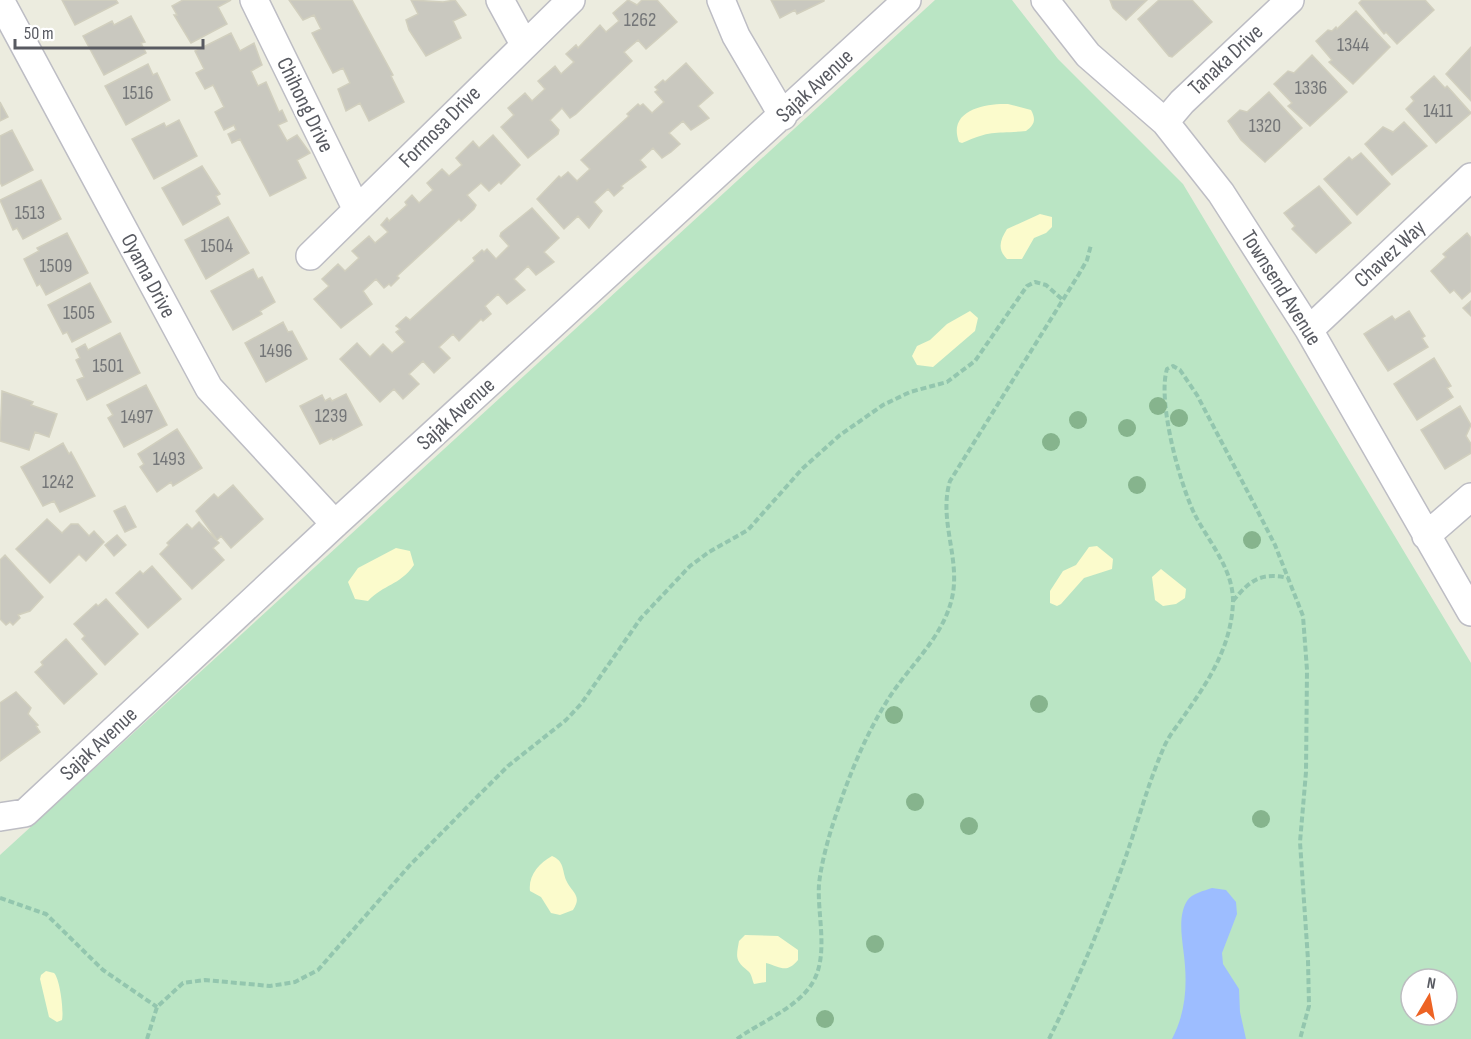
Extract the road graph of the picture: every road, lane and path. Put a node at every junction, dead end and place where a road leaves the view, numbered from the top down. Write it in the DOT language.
graph roads {
  1 [pos="0,0"];
  2 [pos="254,0"];
  3 [pos="500,0"];
  4 [pos="571,0"];
  5 [pos="721,0"];
  6 [pos="908,0"];
  7 [pos="1045,0"];
  8 [pos="1290,0"];
  9 [pos="524,45"];
  10 [pos="783,116"];
  11 [pos="1165,122"];
  12 [pos="1471,177"];
  13 [pos="357,210"];
  14 [pos="1091,245"];
  15 [pos="310,256"];
  16 [pos="1063,300"];
  17 [pos="1309,330"];
  18 [pos="1471,497"];
  19 [pos="335,524"];
  20 [pos="1426,536"];
  21 [pos="1289,579"];
  22 [pos="1233,601"];
  23 [pos="1471,612"];
  24 [pos="0,817"];
  25 [pos="0,898"];
  26 [pos="157,1007"];
  27 [pos="147,1039"];
  28 [pos="737,1039"];
  29 [pos="1049,1039"];
  30 [pos="1300,1039"];
  1 -- 19 [label="street, Oyama Drive"];
  2 -- 13 [label="street, Chihong Drive"];
  3 -- 9 [label="street"];
  4 -- 9 [label="street, Formosa Drive"];
  5 -- 10 [label="street"];
  6 -- 10 [label="street, Sajak Avenue"];
  7 -- 11 [label="street, Townsend Avenue"];
  8 -- 11 [label="street, Tanaka Drive"];
  9 -- 13 [label="street, Formosa Drive"];
  10 -- 19 [label="street, Sajak Avenue"];
  11 -- 17 [label="street, Townsend Avenue"];
  12 -- 17 [label="street, Chavez Way"];
  13 -- 15 [label="street, Formosa Drive"];
  14 -- 16 [label="path"];
  16 -- 26 [label="path"];
  16 -- 28 [label="path"];
  17 -- 20 [label="street, Townsend Avenue"];
  18 -- 20 [label="street"];
  19 -- 24 [label="street, Sajak Avenue"];
  20 -- 23 [label="street, Townsend Avenue"];
  21 -- 22 [label="path"];
  21 -- 22 [label="path"];
  21 -- 30 [label="path"];
  22 -- 29 [label="path"];
  25 -- 26 [label="path"];
  26 -- 27 [label="path"];
}
